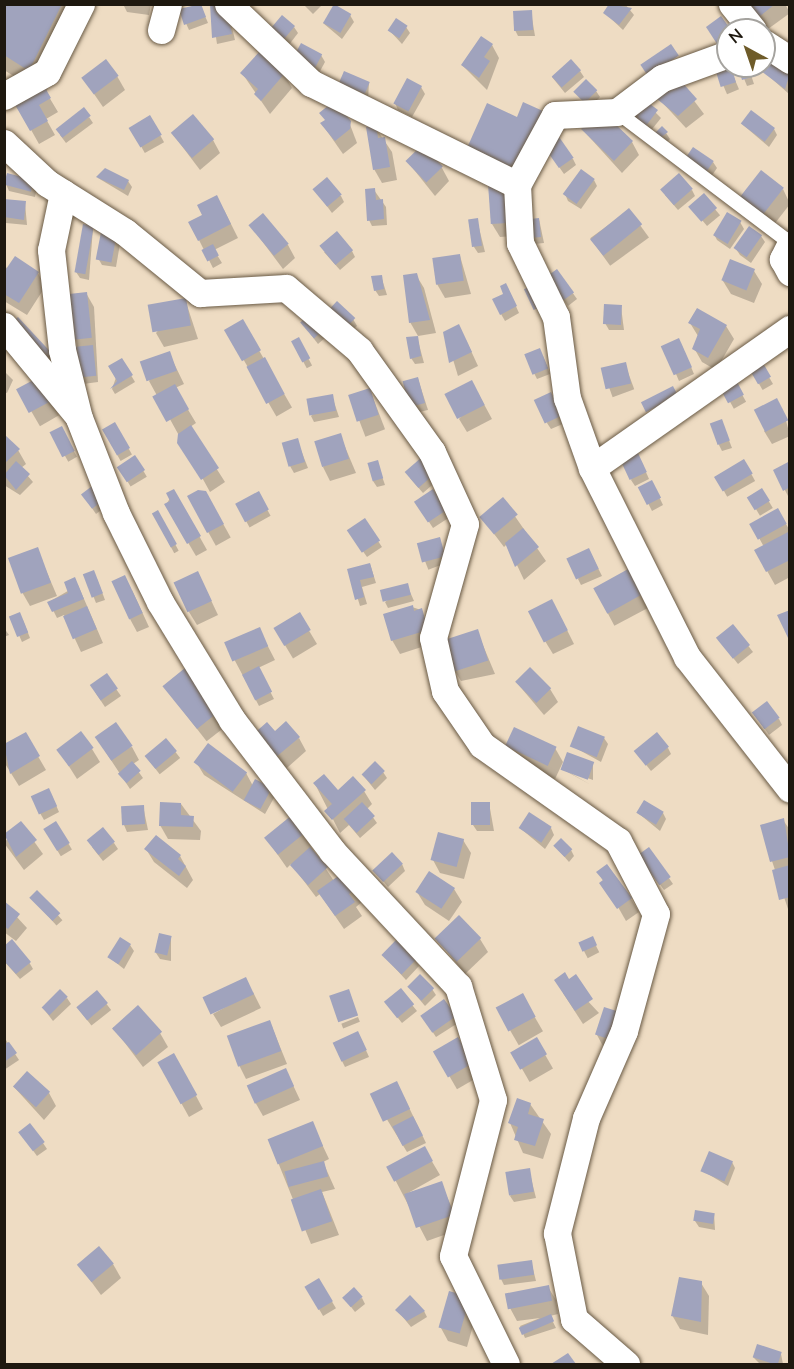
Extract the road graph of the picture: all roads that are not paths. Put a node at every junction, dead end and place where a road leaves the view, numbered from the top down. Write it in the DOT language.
graph roads {
  1 [pos="81,4"];
  2 [pos="168,4"];
  3 [pos="228,4"];
  4 [pos="732,4"];
  5 [pos="743,18"];
  6 [pos="161,30"];
  7 [pos="776,51"];
  8 [pos="716,58"];
  9 [pos="789,60"];
  10 [pos="4,96"];
  11 [pos="617,112"];
  12 [pos="4,142"];
  13 [pos="517,185"];
  14 [pos="63,193"];
  15 [pos="789,244"];
  16 [pos="789,272"];
  17 [pos="4,326"];
  18 [pos="789,329"];
  19 [pos="79,418"];
  20 [pos="592,468"];
  21 [pos="789,789"];
  22 [pos="506,1365"];
  23 [pos="626,1365"];
  1 -- 10 [label="street"];
  2 -- 6 [label="street"];
  3 -- 13 [label="street"];
  4 -- 5 [label="street"];
  7 -- 9 [label="street"];
  8 -- 11 [label="street"];
  11 -- 13 [label="street"];
  11 -- 15 [label="lane"];
  12 -- 14 [label="street"];
  13 -- 20 [label="street"];
  14 -- 19 [label="street"];
  14 -- 23 [label="street"];
  15 -- 16 [label="street"];
  17 -- 19 [label="street"];
  18 -- 20 [label="street"];
  19 -- 22 [label="street"];
  20 -- 21 [label="street"];
}
